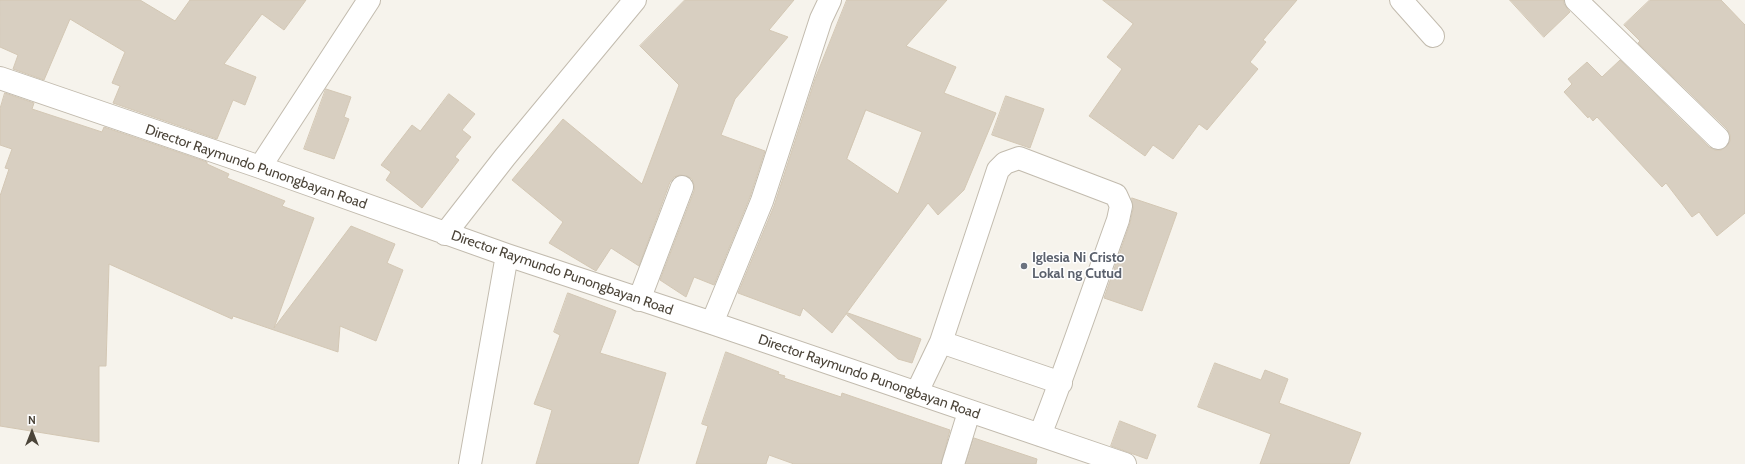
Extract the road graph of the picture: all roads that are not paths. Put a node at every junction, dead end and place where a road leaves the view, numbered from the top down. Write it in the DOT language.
graph roads {
  1 [pos="369,0"];
  2 [pos="635,0"];
  3 [pos="830,0"];
  4 [pos="1401,0"];
  5 [pos="1576,0"];
  6 [pos="1433,36"];
  7 [pos="0,78"];
  8 [pos="1718,138"];
  9 [pos="260,167"];
  10 [pos="682,187"];
  11 [pos="445,234"];
  12 [pos="507,256"];
  13 [pos="639,300"];
  14 [pos="712,323"];
  15 [pos="941,342"];
  16 [pos="1061,383"];
  17 [pos="917,392"];
  18 [pos="969,412"];
  19 [pos="1040,435"];
  20 [pos="1091,459"];
  21 [pos="470,464"];
  22 [pos="953,464"];
  23 [pos="1125,464"];
  1 -- 9 [label="street"];
  2 -- 11 [label="street"];
  3 -- 14 [label="street"];
  4 -- 6 [label="street"];
  5 -- 8 [label="street"];
  7 -- 9 [label="street, Director Raymundo Punongbayan Road"];
  9 -- 11 [label="street, Director Raymundo Punongbayan Road"];
  10 -- 13 [label="street"];
  11 -- 12 [label="street, Director Raymundo Punongbayan Road"];
  12 -- 13 [label="street, Director Raymundo Punongbayan Road"];
  12 -- 21 [label="street"];
  13 -- 14 [label="street, Director Raymundo Punongbayan Road"];
  14 -- 17 [label="street, Director Raymundo Punongbayan Road"];
  15 -- 16 [label="street"];
  15 -- 16 [label="street"];
  15 -- 17 [label="street"];
  16 -- 19 [label="street"];
  17 -- 18 [label="street, Director Raymundo Punongbayan Road"];
  18 -- 19 [label="street, Director Raymundo Punongbayan Road"];
  18 -- 22 [label="street"];
  19 -- 20 [label="street, Director Raymundo Punongbayan Road"];
  20 -- 23 [label="street, Director Raymundo Punongbayan Road"];
}
